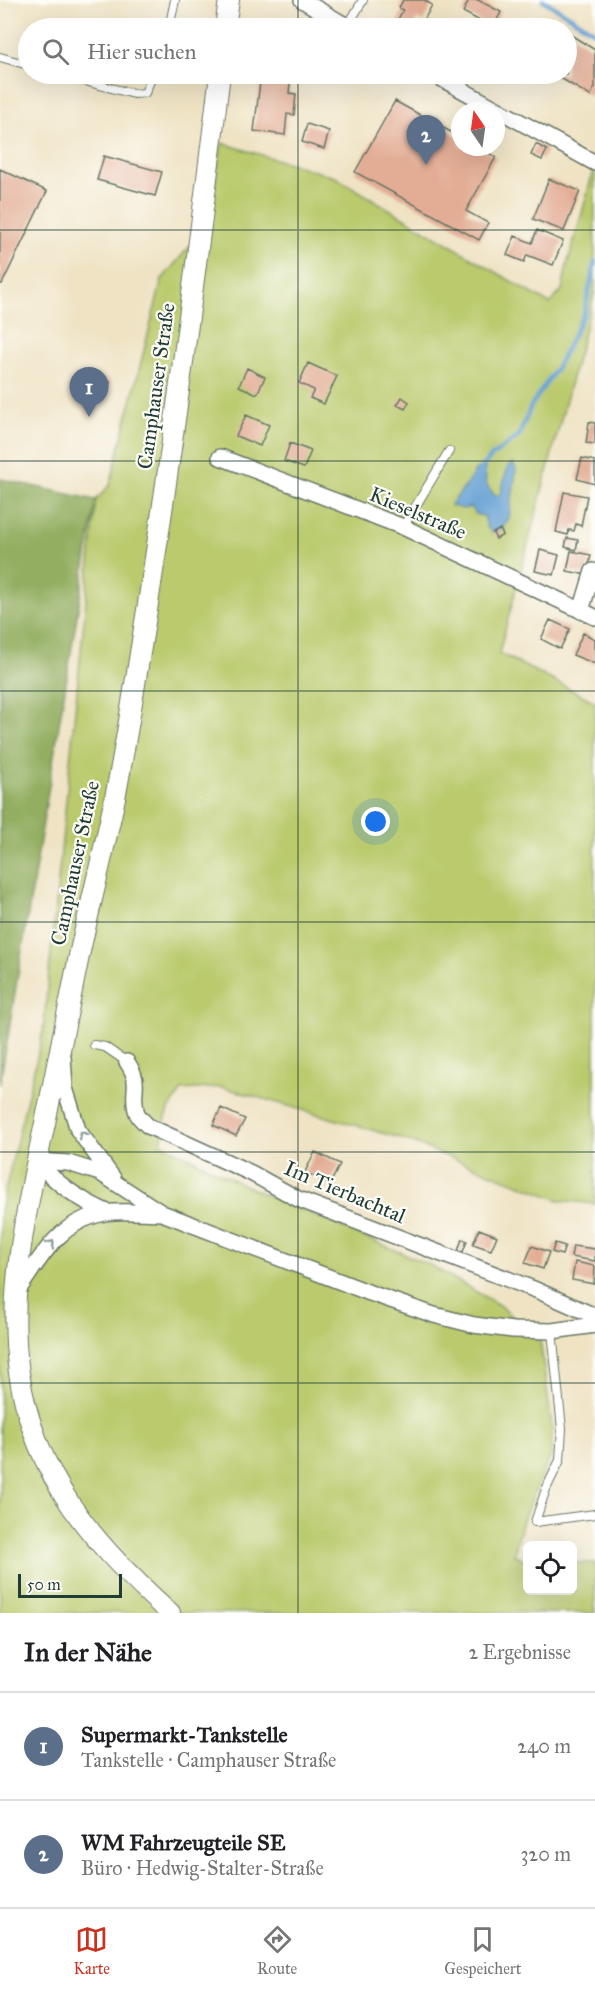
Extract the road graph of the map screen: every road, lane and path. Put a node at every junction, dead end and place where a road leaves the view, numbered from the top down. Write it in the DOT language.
graph roads {
  1 [pos="175,0"];
  2 [pos="229,0"];
  3 [pos="302,0"];
  4 [pos="363,0"];
  5 [pos="171,18"];
  6 [pos="226,18"];
  7 [pos="332,18"];
  8 [pos="353,18"];
  9 [pos="0,57"];
  10 [pos="18,62"];
  11 [pos="96,84"];
  12 [pos="149,84"];
  13 [pos="219,84"];
  14 [pos="451,84"];
  15 [pos="595,163"];
  16 [pos="449,450"];
  17 [pos="220,457"];
  18 [pos="402,527"];
  19 [pos="593,571"];
  20 [pos="588,614"];
  21 [pos="62,1040"];
  22 [pos="94,1045"];
  23 [pos="127,1062"];
  24 [pos="37,1161"];
  25 [pos="116,1183"];
  26 [pos="107,1212"];
  27 [pos="162,1213"];
  28 [pos="17,1292"];
  29 [pos="595,1316"];
  30 [pos="595,1325"];
  31 [pos="552,1331"];
  32 [pos="595,1514"];
  33 [pos="170,1613"];
  1 -- 5 [label="lane"];
  2 -- 6 [label="street"];
  3 -- 7 [label="street"];
  4 -- 8 [label="lane"];
  9 -- 10 [label="lane"];
  11 -- 12 [label="lane"];
  13 -- 21 [label="street, Camphauser Straße"];
  14 -- 15 [label="street"];
  16 -- 18 [label="lane"];
  17 -- 18 [label="street, Kieselstraße"];
  18 -- 20 [label="street, Kieselstraße"];
  19 -- 20 [label="street"];
  21 -- 24 [label="street, Camphauser Straße"];
  25 -- 21 [label="street, one-way"];
  22 -- 23 [label="lane"];
  23 -- 29 [label="street, Im Tierbachtal"];
  24 -- 25 [label="street"];
  24 -- 26 [label="street"];
  24 -- 28 [label="street, Camphauser Straße"];
  25 -- 27 [label="street"];
  26 -- 27 [label="street"];
  28 -- 26 [label="street, one-way"];
  27 -- 31 [label="street"];
  28 -- 33 [label="street, Camphauser Straße"];
  30 -- 31 [label="street"];
  31 -- 32 [label="lane"];
}
